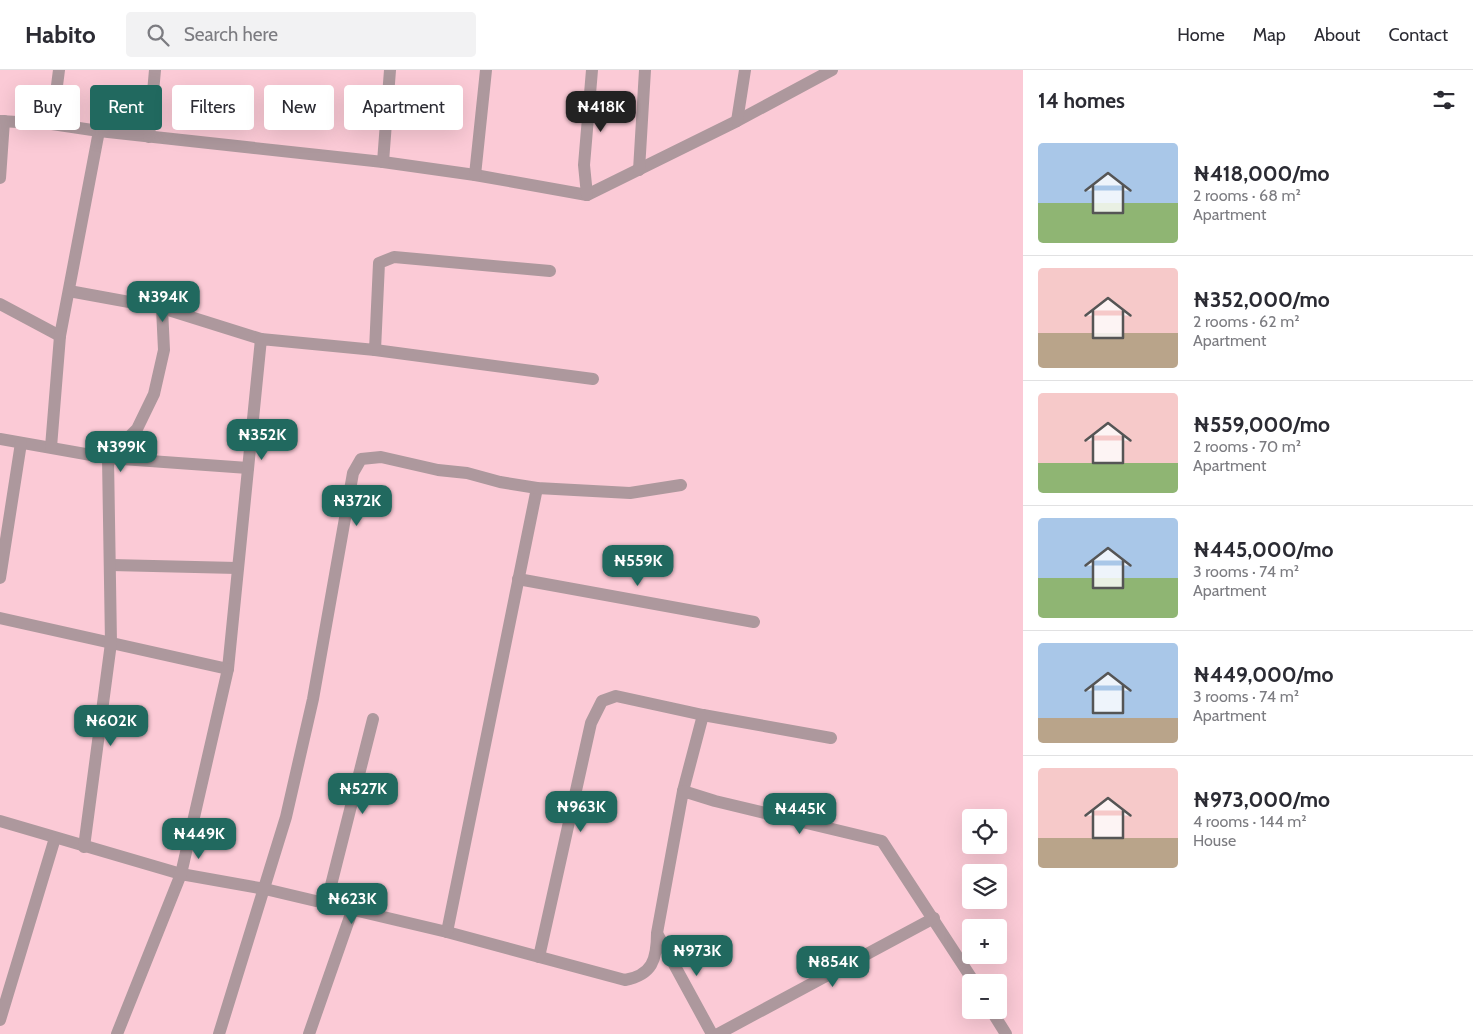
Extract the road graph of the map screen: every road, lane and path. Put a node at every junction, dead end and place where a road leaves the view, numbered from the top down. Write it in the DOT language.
graph roads {
  1 [pos="59,70"];
  2 [pos="155,70"];
  3 [pos="390,70"];
  4 [pos="486,70"];
  5 [pos="592,70"];
  6 [pos="646,70"];
  7 [pos="745,70"];
  8 [pos="832,70"];
  9 [pos="57,85"];
  10 [pos="2,121"];
  11 [pos="737,121"];
  12 [pos="15,122"];
  13 [pos="80,128"];
  14 [pos="99,131"];
  15 [pos="150,137"];
  16 [pos="383,162"];
  17 [pos="638,170"];
  18 [pos="476,175"];
  19 [pos="0,178"];
  20 [pos="587,196"];
  21 [pos="550,271"];
  22 [pos="69,291"];
  23 [pos="0,304"];
  24 [pos="162,308"];
  25 [pos="60,336"];
  26 [pos="261,339"];
  27 [pos="375,350"];
  28 [pos="593,379"];
  29 [pos="0,439"];
  30 [pos="20,443"];
  31 [pos="51,448"];
  32 [pos="108,458"];
  33 [pos="248,468"];
  34 [pos="680,484"];
  35 [pos="537,488"];
  36 [pos="110,565"];
  37 [pos="237,568"];
  38 [pos="0,578"];
  39 [pos="518,579"];
  40 [pos="0,618"];
  41 [pos="754,622"];
  42 [pos="111,643"];
  43 [pos="228,669"];
  44 [pos="703,715"];
  45 [pos="373,719"];
  46 [pos="831,738"];
  47 [pos="683,791"];
  48 [pos="0,821"];
  49 [pos="55,838"];
  50 [pos="84,847"];
  51 [pos="181,874"];
  52 [pos="265,889"];
  53 [pos="326,905"];
  54 [pos="352,911"];
  55 [pos="934,918"];
  56 [pos="447,932"];
  57 [pos="657,933"];
  58 [pos="539,957"];
  59 [pos="969,974"];
  60 [pos="997,1019"];
  61 [pos="0,1020"];
  62 [pos="117,1034"];
  63 [pos="219,1034"];
  64 [pos="308,1034"];
  65 [pos="712,1034"];
  66 [pos="718,1034"];
  67 [pos="1006,1034"];
  1 -- 9 [label="street"];
  2 -- 15 [label="street"];
  3 -- 16 [label="street"];
  4 -- 18 [label="street"];
  5 -- 20 [label="street"];
  6 -- 17 [label="street"];
  7 -- 11 [label="street"];
  8 -- 11 [label="street"];
  10 -- 12 [label="street"];
  10 -- 19 [label="street"];
  11 -- 17 [label="street"];
  13 -- 14 [label="street"];
  14 -- 15 [label="street"];
  14 -- 22 [label="street"];
  15 -- 16 [label="street"];
  16 -- 18 [label="street"];
  17 -- 20 [label="street"];
  18 -- 20 [label="street"];
  21 -- 27 [label="street"];
  22 -- 24 [label="street"];
  22 -- 25 [label="street"];
  23 -- 25 [label="street"];
  24 -- 26 [label="street"];
  24 -- 32 [label="street"];
  25 -- 31 [label="street"];
  26 -- 27 [label="street"];
  26 -- 33 [label="street"];
  27 -- 28 [label="street"];
  29 -- 30 [label="street"];
  30 -- 31 [label="street"];
  30 -- 38 [label="street"];
  31 -- 32 [label="street"];
  32 -- 33 [label="street"];
  32 -- 36 [label="street"];
  33 -- 37 [label="street"];
  34 -- 35 [label="street"];
  35 -- 39 [label="street"];
  35 -- 52 [label="street"];
  36 -- 37 [label="street"];
  36 -- 42 [label="street"];
  37 -- 43 [label="street"];
  39 -- 41 [label="street"];
  39 -- 56 [label="street"];
  40 -- 42 [label="street"];
  42 -- 43 [label="street"];
  42 -- 50 [label="street"];
  43 -- 51 [label="street"];
  44 -- 46 [label="street"];
  44 -- 47 [label="street"];
  44 -- 58 [label="street"];
  45 -- 53 [label="street"];
  47 -- 55 [label="street"];
  47 -- 57 [label="street"];
  48 -- 49 [label="street"];
  49 -- 50 [label="street"];
  49 -- 61 [label="street"];
  50 -- 51 [label="street"];
  51 -- 52 [label="street"];
  51 -- 62 [label="street"];
  52 -- 53 [label="street"];
  52 -- 63 [label="street"];
  53 -- 54 [label="street"];
  54 -- 56 [label="street"];
  54 -- 64 [label="street"];
  55 -- 59 [label="street"];
  55 -- 66 [label="street"];
  56 -- 58 [label="street"];
  57 -- 58 [label="street"];
  57 -- 65 [label="street"];
  60 -- 67 [label="street"];
}
